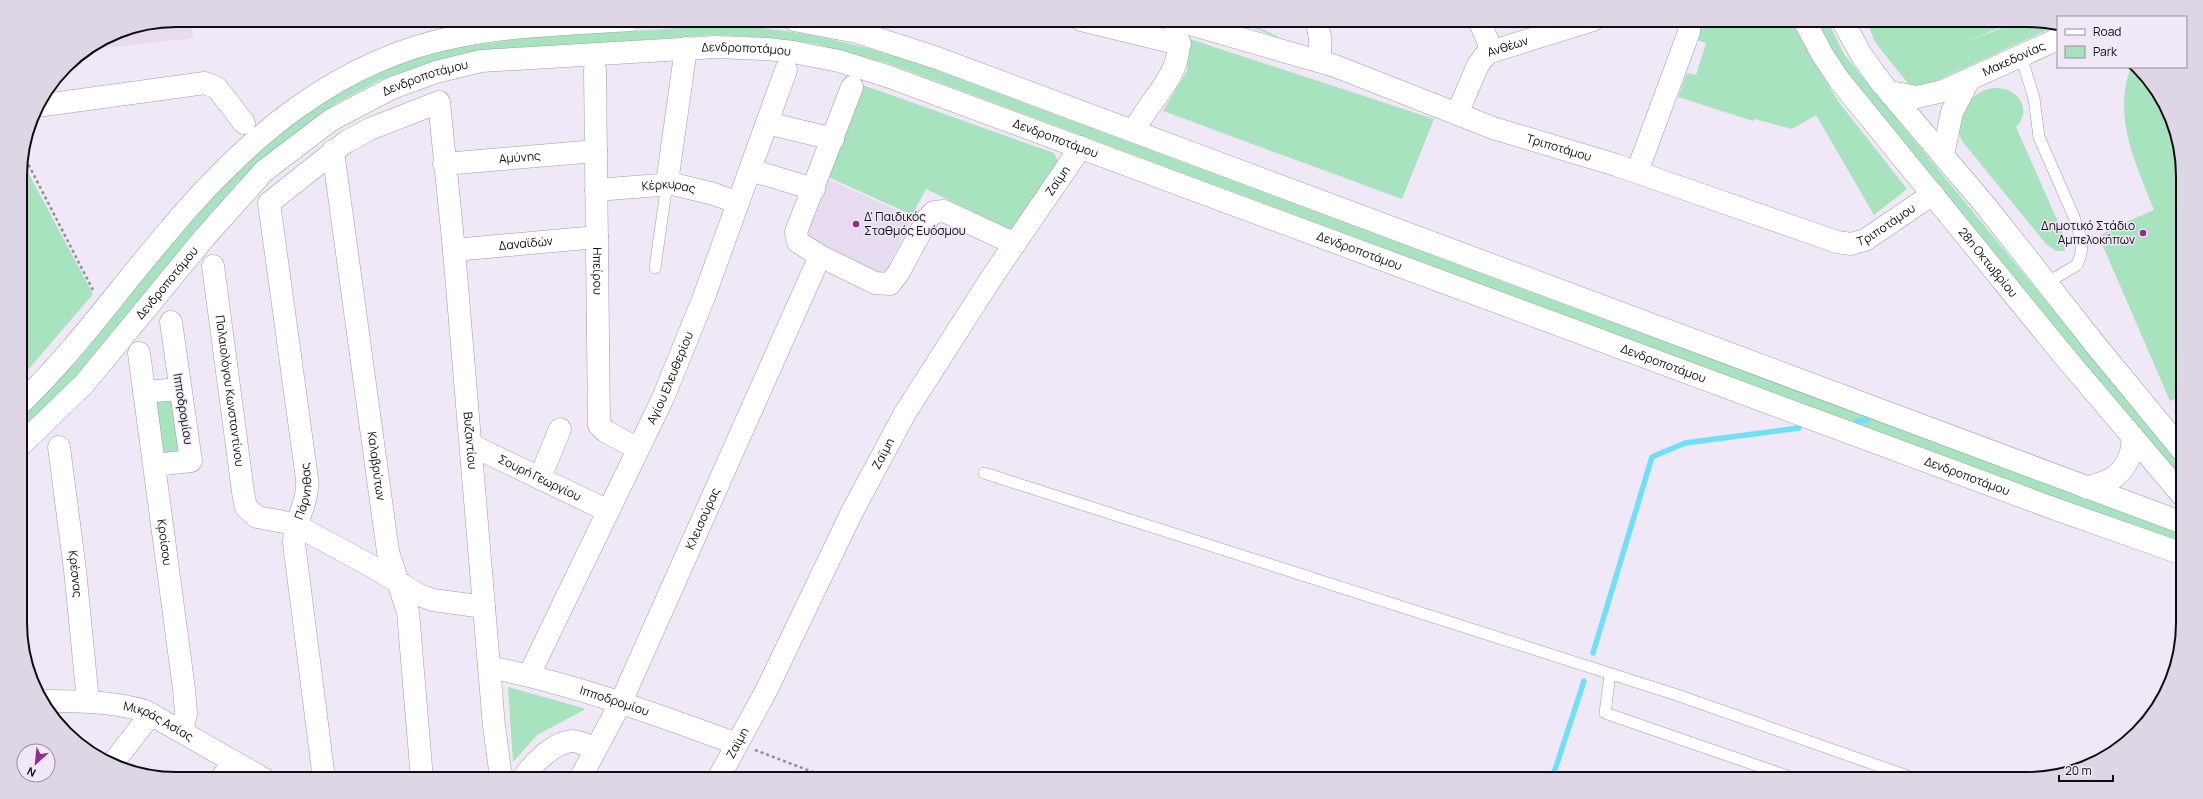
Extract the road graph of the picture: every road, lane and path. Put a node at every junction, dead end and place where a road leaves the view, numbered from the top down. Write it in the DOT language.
graph roads {
  1 [pos="545,27"];
  2 [pos="840,27"];
  3 [pos="1110,27"];
  4 [pos="1176,27"];
  5 [pos="1199,27"];
  6 [pos="1318,27"];
  7 [pos="1482,27"];
  8 [pos="1570,27"];
  9 [pos="1690,27"];
  10 [pos="1808,27"];
  11 [pos="1846,27"];
  12 [pos="2057,39"];
  13 [pos="1180,44"];
  14 [pos="686,48"];
  15 [pos="1492,51"];
  16 [pos="2021,56"];
  17 [pos="1320,61"];
  18 [pos="595,70"];
  19 [pos="786,70"];
  20 [pos="1970,80"];
  21 [pos="852,87"];
  22 [pos="1890,92"];
  23 [pos="45,105"];
  24 [pos="1458,114"];
  25 [pos="244,122"];
  26 [pos="767,123"];
  27 [pos="1134,131"];
  28 [pos="833,139"];
  29 [pos="1081,147"];
  30 [pos="596,150"];
  31 [pos="333,151"];
  32 [pos="1942,155"];
  33 [pos="27,162"];
  34 [pos="444,164"];
  35 [pos="750,170"];
  36 [pos="1636,172"];
  37 [pos="667,184"];
  38 [pos="814,189"];
  39 [pos="596,190"];
  40 [pos="1932,194"];
  41 [pos="738,203"];
  42 [pos="597,237"];
  43 [pos="1015,244"];
  44 [pos="454,250"];
  45 [pos="820,256"];
  46 [pos="213,266"];
  47 [pos="655,268"];
  48 [pos="2048,282"];
  49 [pos="104,310"];
  50 [pos="171,322"];
  51 [pos="139,353"];
  52 [pos="179,389"];
  53 [pos="144,392"];
  54 [pos="27,397"];
  55 [pos="560,429"];
  56 [pos="2132,437"];
  57 [pos="27,439"];
  58 [pos="2176,443"];
  59 [pos="471,445"];
  60 [pos="59,447"];
  61 [pos="638,449"];
  62 [pos="155,465"];
  63 [pos="984,473"];
  64 [pos="540,478"];
  65 [pos="2087,488"];
  66 [pos="2176,488"];
  67 [pos="608,511"];
  68 [pos="2176,520"];
  69 [pos="296,526"];
  70 [pos="2176,552"];
  71 [pos="400,583"];
  72 [pos="484,607"];
  73 [pos="489,666"];
  74 [pos="1610,674"];
  75 [pos="529,675"];
  76 [pos="49,701"];
  77 [pos="88,701"];
  78 [pos="621,702"];
  79 [pos="151,714"];
  80 [pos="182,731"];
  81 [pos="737,744"];
  82 [pos="596,748"];
  83 [pos="116,759"];
  84 [pos="227,771"];
  85 [pos="323,772"];
  86 [pos="421,772"];
  87 [pos="501,772"];
  88 [pos="529,772"];
  89 [pos="584,772"];
  90 [pos="722,772"];
  91 [pos="812,772"];
  92 [pos="1776,772"];
  93 [pos="1896,772"];
  1 -- 49 [label="street"];
  2 -- 27 [label="street"];
  3 -- 13 [label="street"];
  4 -- 13 [label="street"];
  5 -- 17 [label="street, Τριποτάμου"];
  6 -- 17 [label="street"];
  7 -- 15 [label="street"];
  8 -- 15 [label="street, Ανθέων"];
  9 -- 36 [label="street"];
  10 -- 40 [label="street, 28η Οκτωβρίου"];
  11 -- 22 [label="street"];
  12 -- 16 [label="street, Μακεδονίας"];
  13 -- 27 [label="street"];
  14 -- 29 [label="street, Δενδροποτάμου"];
  14 -- 37 [label="street"];
  14 -- 57 [label="street, Δενδροποτάμου"];
  15 -- 24 [label="street, Ανθέων"];
  16 -- 20 [label="street, Μακεδονίας"];
  16 -- 48 [label="lane"];
  17 -- 24 [label="street, Τριποτάμου"];
  18 -- 30 [label="street, Ηπείρου"];
  19 -- 26 [label="street, Αγίου Ελευθερίου"];
  20 -- 22 [label="street, Μακεδονίας"];
  20 -- 32 [label="street"];
  21 -- 28 [label="street"];
  22 -- 32 [label="street"];
  23 -- 25 [label="street"];
  24 -- 36 [label="street, Τριποτάμου"];
  26 -- 28 [label="street"];
  26 -- 35 [label="street, Αγίου Ελευθερίου"];
  27 -- 65 [label="street"];
  28 -- 38 [label="street"];
  29 -- 43 [label="street, Ζαϊμη"];
  29 -- 70 [label="street, Δενδροποτάμου"];
  30 -- 34 [label="street, Αμύνης"];
  30 -- 39 [label="street, Ηπείρου"];
  31 -- 34 [label="street, Βυζαντίου"];
  31 -- 69 [label="street, Πάρνηθας"];
  31 -- 71 [label="street, Καλαβρύτων"];
  32 -- 48 [label="street"];
  33 -- 49 [label="path"];
  34 -- 44 [label="street, Βυζαντίου"];
  35 -- 38 [label="street"];
  35 -- 41 [label="street, Αγίου Ελευθερίου"];
  36 -- 40 [label="street, Τριποτάμου"];
  37 -- 39 [label="street, Κέρκυρας"];
  37 -- 41 [label="street, Κέρκυρας"];
  37 -- 47 [label="lane"];
  38 -- 45 [label="street"];
  39 -- 42 [label="street, Ηπείρου"];
  40 -- 56 [label="street, 28η Οκτωβρίου"];
  41 -- 61 [label="street, Αγίου Ελευθερίου"];
  42 -- 44 [label="street, Δαναϊδών"];
  42 -- 61 [label="street, Ηπείρου"];
  43 -- 45 [label="street"];
  43 -- 81 [label="street, Ζαϊμη"];
  44 -- 59 [label="street, Βυζαντίου"];
  45 -- 78 [label="street, Κλεισούρας"];
  46 -- 69 [label="street, Παλαιολόγου Κωνσταντίνου"];
  48 -- 58 [label="street"];
  49 -- 54 [label="street"];
  50 -- 52 [label="street, Ιπποδρομίου"];
  51 -- 53 [label="street, Κροίσου"];
  52 -- 53 [label="street"];
  52 -- 62 [label="street, Ιπποδρομίου"];
  53 -- 62 [label="street, Κροίσου"];
  55 -- 64 [label="street"];
  56 -- 65 [label="street"];
  56 -- 66 [label="street, 28η Οκτωβρίου"];
  59 -- 64 [label="street, Σουρή Γεωργίου"];
  59 -- 72 [label="street, Βυζαντίου"];
  60 -- 77 [label="street, Κρέσνας"];
  61 -- 67 [label="street, Αγίου Ελευθερίου"];
  62 -- 80 [label="street, Κροίσου"];
  63 -- 74 [label="lane"];
  64 -- 67 [label="street, Σουρή Γεωργίου"];
  65 -- 68 [label="street"];
  67 -- 75 [label="street, Αγίου Ελευθερίου"];
  69 -- 71 [label="street"];
  69 -- 85 [label="street, Πάρνηθας"];
  71 -- 72 [label="street"];
  71 -- 86 [label="street, Καλαβρύτων"];
  72 -- 73 [label="street, Βυζαντίου"];
  73 -- 75 [label="street, Ιπποδρομίου"];
  73 -- 87 [label="street, Βυζαντίου"];
  74 -- 92 [label="lane"];
  74 -- 93 [label="lane"];
  75 -- 78 [label="street, Ιπποδρομίου"];
  76 -- 77 [label="street, Μικράς Ασίας"];
  77 -- 79 [label="street, Μικράς Ασίας"];
  78 -- 81 [label="street, Ιπποδρομίου"];
  78 -- 82 [label="street, Κλεισούρας"];
  79 -- 80 [label="street, Μικράς Ασίας"];
  79 -- 83 [label="street"];
  80 -- 84 [label="street, Μικράς Ασίας"];
  81 -- 90 [label="street, Ζαϊμη"];
  81 -- 91 [label="path"];
  82 -- 88 [label="street"];
  82 -- 89 [label="street, Κλεισούρας"];
}
